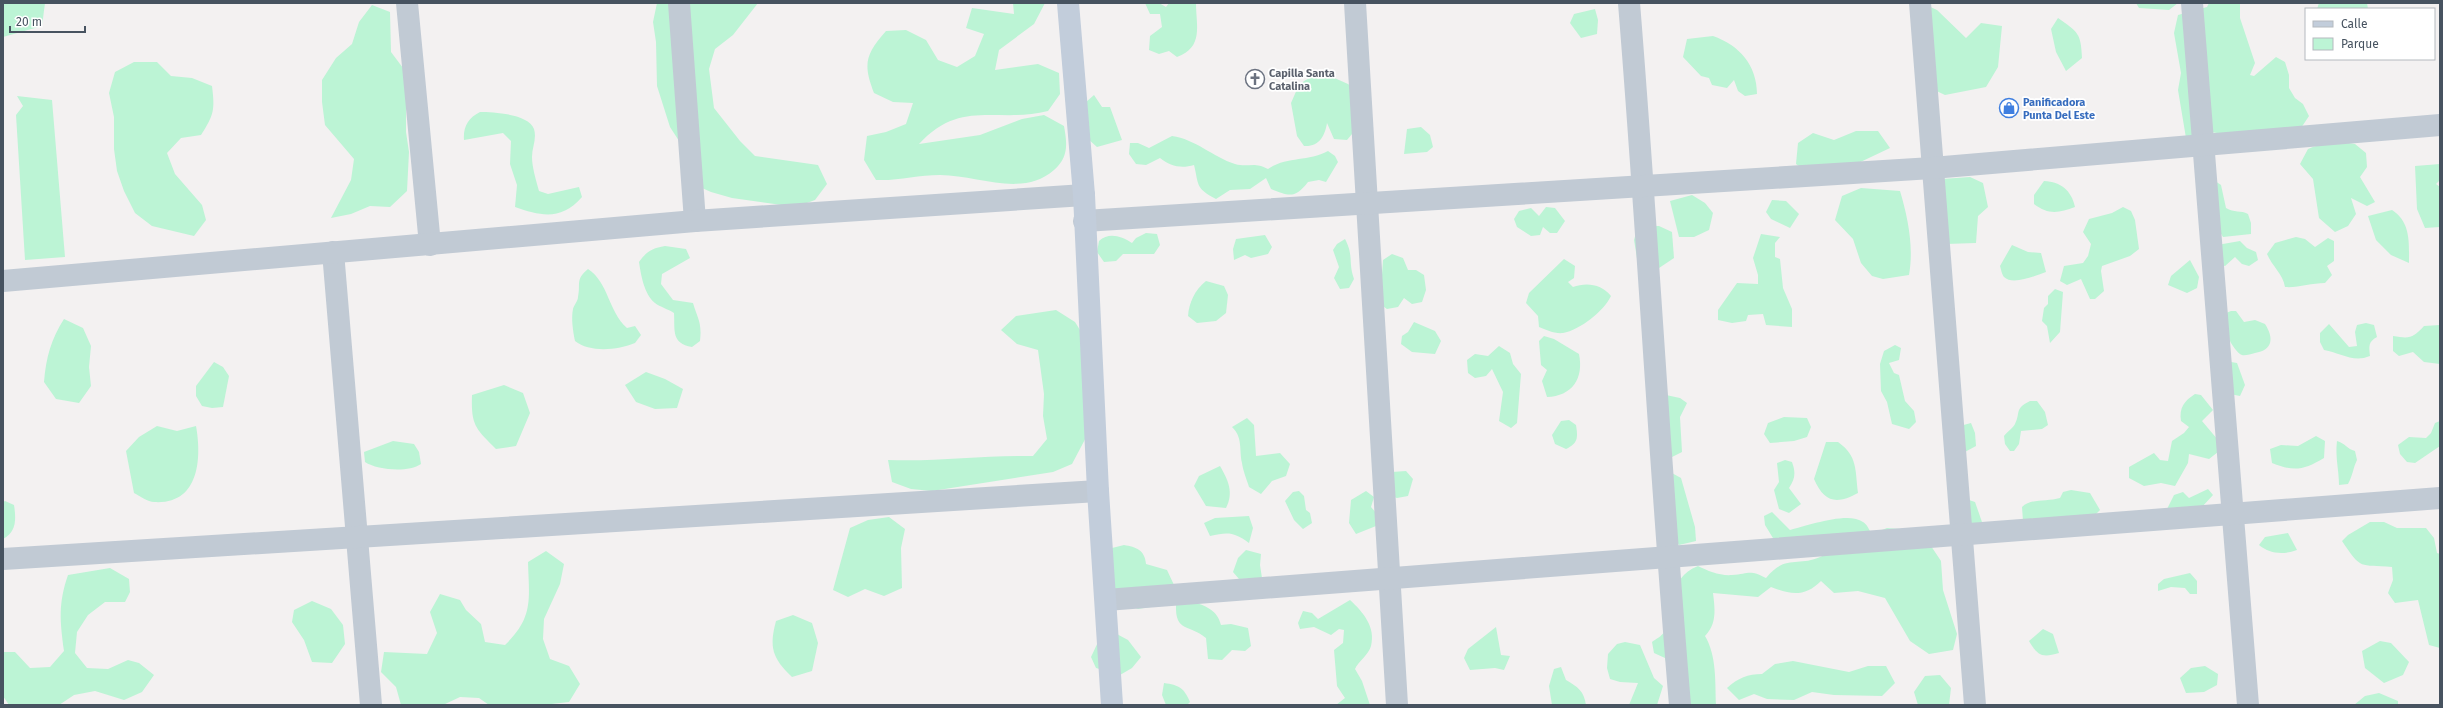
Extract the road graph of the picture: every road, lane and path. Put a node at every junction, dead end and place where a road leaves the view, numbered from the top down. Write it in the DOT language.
graph roads {
  1 [pos="407,3"];
  2 [pos="679,3"];
  3 [pos="1068,3"];
  4 [pos="1355,3"];
  5 [pos="1629,3"];
  6 [pos="1920,3"];
  7 [pos="2192,3"];
  8 [pos="2440,125"];
  9 [pos="2204,146"];
  10 [pos="1932,168"];
  11 [pos="1644,186"];
  12 [pos="1084,195"];
  13 [pos="1368,204"];
  14 [pos="695,221"];
  15 [pos="1084,221"];
  16 [pos="430,245"];
  17 [pos="333,252"];
  18 [pos="3,281"];
  19 [pos="1098,491"];
  20 [pos="2440,498"];
  21 [pos="2231,514"];
  22 [pos="1962,535"];
  23 [pos="358,537"];
  24 [pos="1667,557"];
  25 [pos="3,559"];
  26 [pos="1388,580"];
  27 [pos="1106,600"];
  28 [pos="371,705"];
  29 [pos="1112,705"];
  30 [pos="1397,705"];
  31 [pos="1680,705"];
  32 [pos="1975,705"];
  33 [pos="2248,705"];
  1 -- 16 [label="street"];
  2 -- 14 [label="street"];
  3 -- 12 [label="street"];
  4 -- 13 [label="street"];
  5 -- 11 [label="street"];
  6 -- 10 [label="street"];
  7 -- 9 [label="street"];
  8 -- 9 [label="street"];
  9 -- 10 [label="street"];
  9 -- 21 [label="street"];
  10 -- 11 [label="street"];
  10 -- 22 [label="street"];
  11 -- 13 [label="street"];
  11 -- 24 [label="street"];
  12 -- 14 [label="street"];
  12 -- 15 [label="street"];
  13 -- 15 [label="street"];
  13 -- 26 [label="street"];
  14 -- 16 [label="street"];
  15 -- 19 [label="street"];
  16 -- 17 [label="street"];
  17 -- 18 [label="street"];
  17 -- 23 [label="street"];
  19 -- 23 [label="street"];
  19 -- 27 [label="street"];
  20 -- 21 [label="street"];
  21 -- 22 [label="street"];
  21 -- 33 [label="street"];
  22 -- 24 [label="street"];
  22 -- 32 [label="street"];
  23 -- 25 [label="street"];
  23 -- 28 [label="street"];
  24 -- 26 [label="street"];
  24 -- 31 [label="street"];
  26 -- 27 [label="street"];
  26 -- 30 [label="street"];
  27 -- 29 [label="street"];
}
